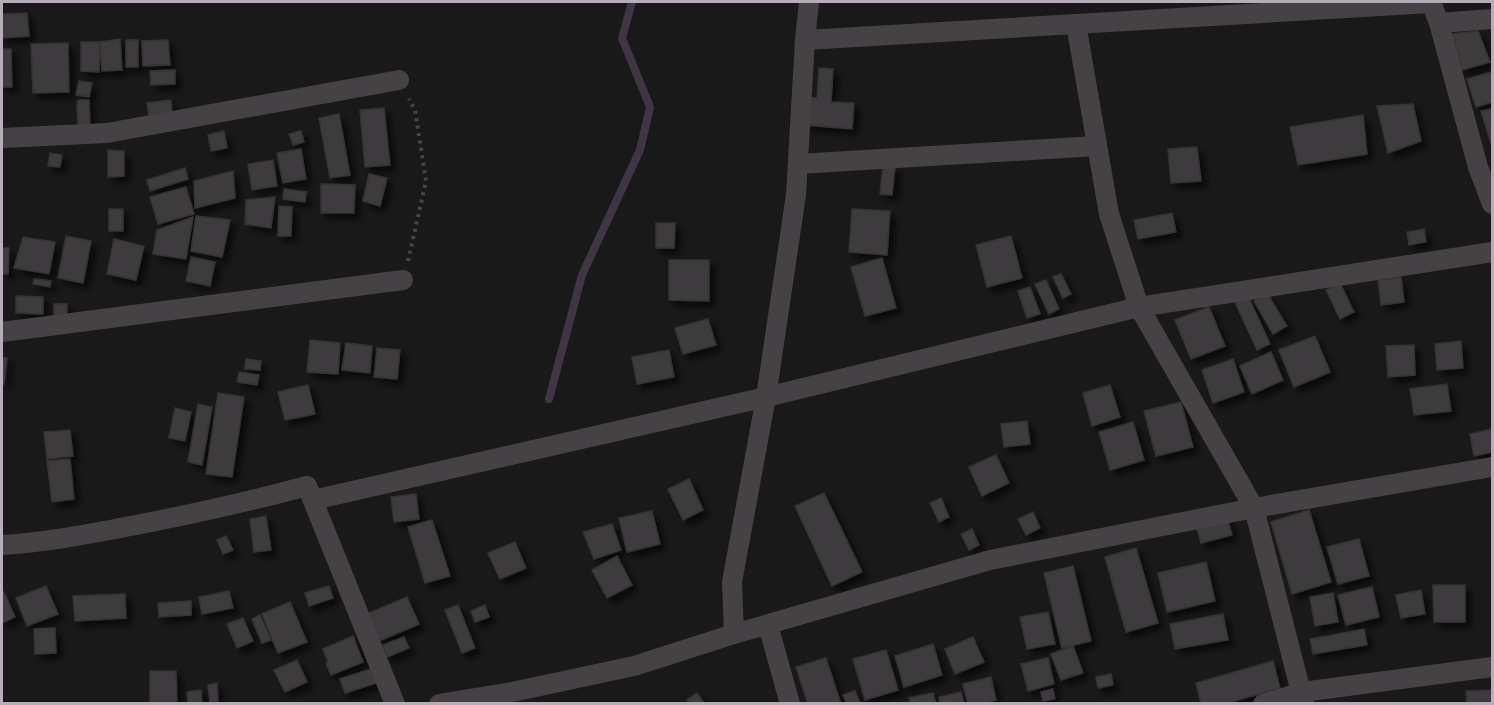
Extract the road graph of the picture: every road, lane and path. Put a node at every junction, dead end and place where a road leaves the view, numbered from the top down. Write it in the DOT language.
graph roads {
  1 [pos="809,2"];
  2 [pos="1431,2"];
  3 [pos="1131,11"];
  4 [pos="1492,19"];
  5 [pos="1439,23"];
  6 [pos="1076,24"];
  7 [pos="805,40"];
  8 [pos="399,80"];
  9 [pos="2,138"];
  10 [pos="1097,146"];
  11 [pos="798,164"];
  12 [pos="1485,164"];
  13 [pos="1492,204"];
  14 [pos="1492,252"];
  15 [pos="404,280"];
  16 [pos="1139,307"];
  17 [pos="2,332"];
  18 [pos="765,397"];
  19 [pos="1492,467"];
  20 [pos="313,500"];
  21 [pos="1254,508"];
  22 [pos="2,545"];
  23 [pos="768,625"];
  24 [pos="734,634"];
  25 [pos="1492,667"];
  26 [pos="1303,698"];
  27 [pos="395,704"];
  28 [pos="439,704"];
  29 [pos="790,704"];
  30 [pos="1263,704"];
  1 -- 7 [label="street"];
  2 -- 3 [label="street"];
  2 -- 5 [label="street"];
  3 -- 6 [label="street"];
  4 -- 5 [label="street"];
  5 -- 12 [label="street"];
  6 -- 7 [label="street"];
  6 -- 10 [label="street"];
  7 -- 11 [label="street"];
  8 -- 9 [label="street"];
  8 -- 15 [label="path"];
  10 -- 11 [label="street"];
  10 -- 16 [label="street"];
  11 -- 18 [label="street"];
  12 -- 13 [label="street"];
  14 -- 16 [label="street"];
  15 -- 17 [label="street"];
  16 -- 18 [label="street"];
  16 -- 21 [label="street"];
  18 -- 20 [label="street"];
  18 -- 24 [label="street"];
  19 -- 21 [label="street"];
  20 -- 22 [label="street"];
  20 -- 27 [label="street"];
  21 -- 23 [label="street"];
  21 -- 26 [label="street"];
  23 -- 24 [label="street"];
  23 -- 29 [label="street"];
  24 -- 28 [label="street"];
  25 -- 26 [label="street"];
  26 -- 30 [label="street"];
}
